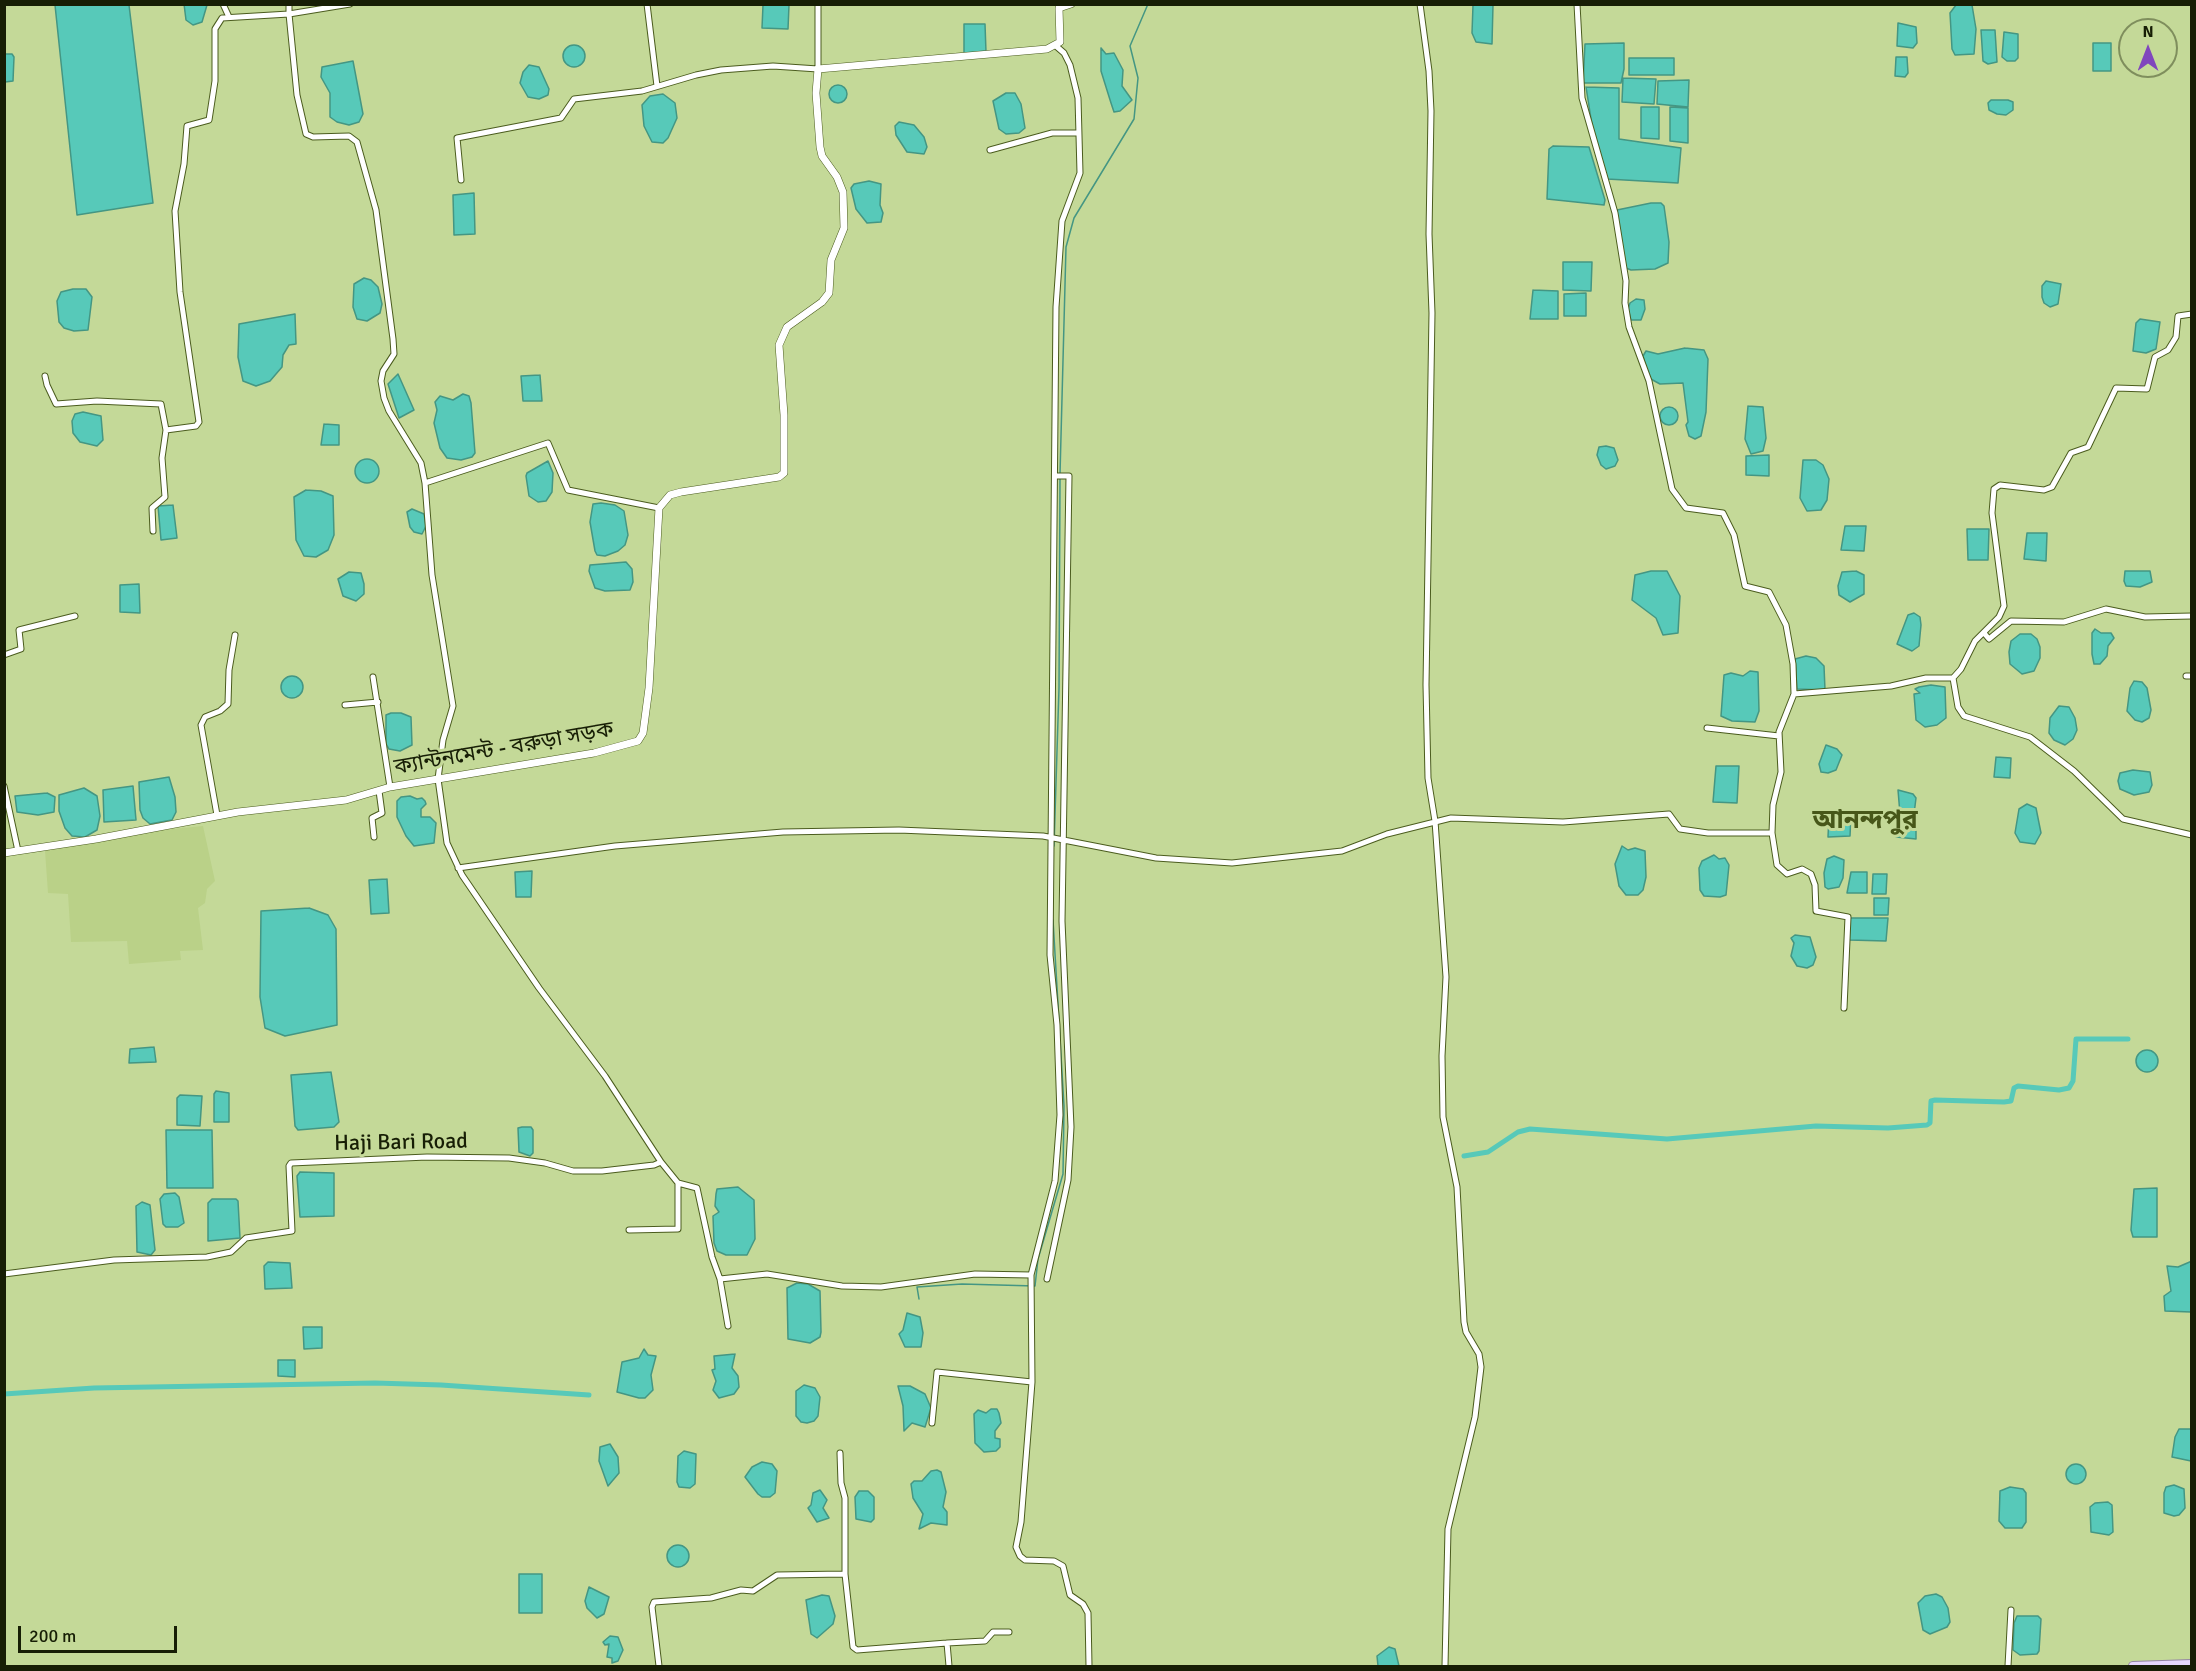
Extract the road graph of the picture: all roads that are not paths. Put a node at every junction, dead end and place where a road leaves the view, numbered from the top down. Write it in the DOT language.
graph roads {
  1 [pos="223,4"];
  2 [pos="289,4"];
  3 [pos="350,4"];
  4 [pos="647,4"];
  5 [pos="818,4"];
  6 [pos="1071,4"];
  7 [pos="1420,4"];
  8 [pos="1577,4"];
  9 [pos="1058,6"];
  10 [pos="289,14"];
  11 [pos="229,17"];
  12 [pos="1056,46"];
  13 [pos="818,69"];
  14 [pos="657,86"];
  15 [pos="1077,133"];
  16 [pos="990,150"];
  17 [pos="461,180"];
  18 [pos="2192,314"];
  19 [pos="45,376"];
  20 [pos="166,430"];
  21 [pos="1058,476"];
  22 [pos="425,483"];
  23 [pos="659,508"];
  24 [pos="153,531"];
  25 [pos="75,616"];
  26 [pos="2192,616"];
  27 [pos="1984,633"];
  28 [pos="235,635"];
  29 [pos="4,655"];
  30 [pos="373,678"];
  31 [pos="1953,678"];
  32 [pos="1794,694"];
  33 [pos="378,702"];
  34 [pos="345,705"];
  35 [pos="1707,728"];
  36 [pos="1779,736"];
  37 [pos="438,779"];
  38 [pos="4,786"];
  39 [pos="390,787"];
  40 [pos="379,791"];
  41 [pos="217,815"];
  42 [pos="1435,821"];
  43 [pos="1772,833"];
  44 [pos="2192,835"];
  45 [pos="374,837"];
  46 [pos="1051,838"];
  47 [pos="1061,840"];
  48 [pos="18,851"];
  49 [pos="4,853"];
  50 [pos="458,868"];
  51 [pos="1844,1008"];
  52 [pos="661,1162"];
  53 [pos="678,1183"];
  54 [pos="629,1230"];
  55 [pos="4,1274"];
  56 [pos="1031,1277"];
  57 [pos="720,1279"];
  58 [pos="1047,1279"];
  59 [pos="728,1326"];
  60 [pos="1032,1382"];
  61 [pos="932,1423"];
  62 [pos="840,1453"];
  63 [pos="845,1574"];
  64 [pos="2011,1610"];
  65 [pos="1009,1632"];
  66 [pos="947,1643"];
  67 [pos="2192,1664"];
  68 [pos="658,1666"];
  69 [pos="949,1666"];
  70 [pos="1089,1666"];
  71 [pos="1445,1666"];
  72 [pos="2008,1666"];
  73 [pos="2133,1666"];
  1 -- 11 [label="street"];
  2 -- 10 [label="street"];
  3 -- 10 [label="street"];
  4 -- 14 [label="street"];
  5 -- 13 [label="street"];
  6 -- 9 [label="main road"];
  7 -- 42 [label="street"];
  8 -- 32 [label="street"];
  9 -- 12 [label="main road"];
  10 -- 11 [label="street"];
  10 -- 22 [label="street"];
  11 -- 20 [label="street"];
  12 -- 13 [label="main road"];
  12 -- 15 [label="street"];
  13 -- 14 [label="street"];
  13 -- 23 [label="main road"];
  14 -- 17 [label="street"];
  15 -- 16 [label="street"];
  15 -- 21 [label="street"];
  18 -- 27 [label="street"];
  19 -- 20 [label="street"];
  20 -- 24 [label="street"];
  21 -- 46 [label="street"];
  21 -- 47 [label="street"];
  22 -- 23 [label="street"];
  22 -- 37 [label="street"];
  23 -- 37 [label="main road, ক্যান্টনমেন্ট - বরুড়া সড়ক"];
  25 -- 29 [label="street"];
  26 -- 27 [label="street"];
  27 -- 31 [label="street"];
  28 -- 41 [label="street"];
  30 -- 33 [label="street"];
  31 -- 32 [label="street"];
  31 -- 44 [label="street"];
  32 -- 36 [label="street"];
  33 -- 34 [label="street"];
  33 -- 39 [label="street"];
  35 -- 36 [label="street"];
  36 -- 43 [label="street"];
  37 -- 39 [label="main road, ক্যান্টনমেন্ট - বরুড়া সড়ক"];
  37 -- 50 [label="street"];
  38 -- 48 [label="street"];
  39 -- 40 [label="main road, ক্যান্টনমেন্ট - বরুড়া সড়ক"];
  40 -- 41 [label="main road, ক্যান্টনমেন্ট - বরুড়া সড়ক"];
  40 -- 45 [label="street"];
  41 -- 48 [label="main road, ক্যান্টনমেন্ট - বরুড়া সড়ক"];
  42 -- 43 [label="street"];
  42 -- 47 [label="street"];
  42 -- 71 [label="street"];
  43 -- 51 [label="street"];
  46 -- 47 [label="street"];
  46 -- 50 [label="street"];
  46 -- 56 [label="street"];
  47 -- 58 [label="street"];
  48 -- 49 [label="main road, ক্যান্টনমেন্ট - বরুড়া সড়ক"];
  50 -- 52 [label="street"];
  52 -- 53 [label="street"];
  52 -- 55 [label="street, Haji Bari Road"];
  53 -- 54 [label="street"];
  53 -- 57 [label="street"];
  56 -- 57 [label="street"];
  56 -- 60 [label="street"];
  57 -- 59 [label="street"];
  60 -- 61 [label="street"];
  60 -- 70 [label="street"];
  62 -- 63 [label="street"];
  63 -- 66 [label="street"];
  63 -- 68 [label="street"];
  64 -- 72 [label="street"];
  65 -- 66 [label="street"];
  66 -- 69 [label="street"];
  67 -- 73 [label="main road"];
}
